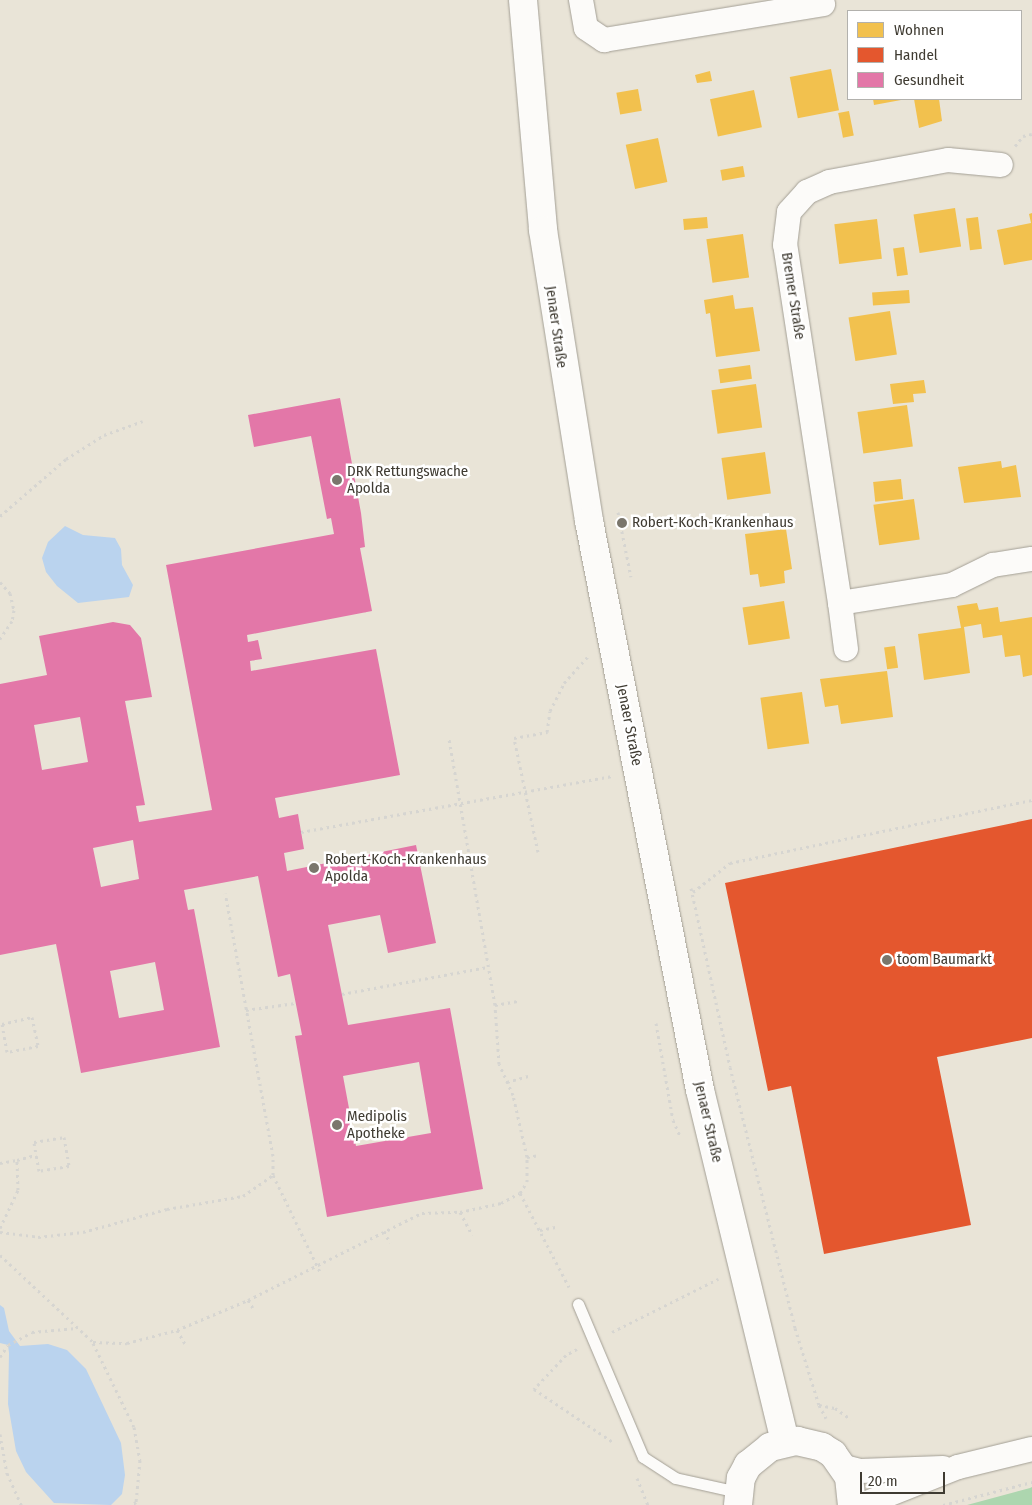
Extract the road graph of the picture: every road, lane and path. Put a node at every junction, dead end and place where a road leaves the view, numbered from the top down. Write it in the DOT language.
graph roads {
  1 [pos="524,0"];
  2 [pos="581,0"];
  3 [pos="823,4"];
  4 [pos="1001,165"];
  5 [pos="143,421"];
  6 [pos="0,516"];
  7 [pos="1032,559"];
  8 [pos="0,582"];
  9 [pos="840,602"];
  10 [pos="0,639"];
  11 [pos="846,649"];
  12 [pos="594,652"];
  13 [pos="449,739"];
  14 [pos="638,770"];
  15 [pos="525,791"];
  16 [pos="1032,800"];
  17 [pos="461,803"];
  18 [pos="301,832"];
  19 [pos="538,852"];
  20 [pos="690,884"];
  21 [pos="693,892"];
  22 [pos="225,893"];
  23 [pos="488,967"];
  24 [pos="342,994"];
  25 [pos="518,1001"];
  26 [pos="296,1003"];
  27 [pos="495,1005"];
  28 [pos="246,1010"];
  29 [pos="655,1013"];
  30 [pos="2,1038"];
  31 [pos="528,1076"];
  32 [pos="507,1082"];
  33 [pos="684,1145"];
  34 [pos="36,1155"];
  35 [pos="540,1155"];
  36 [pos="527,1157"];
  37 [pos="17,1160"];
  38 [pos="0,1163"];
  39 [pos="273,1175"];
  40 [pos="520,1193"];
  41 [pos="460,1212"];
  42 [pos="556,1227"];
  43 [pos="0,1228"];
  44 [pos="540,1230"];
  45 [pos="384,1231"];
  46 [pos="0,1232"];
  47 [pos="472,1235"];
  48 [pos="390,1243"];
  49 [pos="0,1255"];
  50 [pos="316,1266"];
  51 [pos="719,1268"];
  52 [pos="321,1274"];
  53 [pos="248,1300"];
  54 [pos="578,1304"];
  55 [pos="253,1308"];
  56 [pos="77,1328"];
  57 [pos="177,1330"];
  58 [pos="93,1342"];
  59 [pos="592,1342"];
  60 [pos="185,1344"];
  61 [pos="0,1357"];
  62 [pos="819,1406"];
  63 [pos="851,1419"];
  64 [pos="829,1421"];
  65 [pos="0,1434"];
  66 [pos="784,1442"];
  67 [pos="616,1446"];
  68 [pos="1032,1448"];
  69 [pos="958,1467"];
  70 [pos="844,1468"];
  71 [pos="635,1476"];
  72 [pos="1032,1482"];
  73 [pos="738,1498"];
  74 [pos="137,1503"];
  75 [pos="21,1505"];
  76 [pos="132,1505"];
  77 [pos="648,1505"];
  78 [pos="852,1505"];
  79 [pos="862,1505"];
  80 [pos="943,1505"];
  1 -- 14 [label="main road, Jenaer Straße"];
  2 -- 3 [label="street"];
  4 -- 9 [label="street, Bremer Straße"];
  5 -- 6 [label="path"];
  7 -- 9 [label="street"];
  8 -- 10 [label="path"];
  9 -- 11 [label="street, Bremer Straße"];
  12 -- 15 [label="path"];
  13 -- 17 [label="path"];
  14 -- 15 [label="path"];
  14 -- 66 [label="main road, Jenaer Straße"];
  15 -- 17 [label="path"];
  15 -- 19 [label="path"];
  16 -- 21 [label="path"];
  17 -- 18 [label="path"];
  17 -- 23 [label="path"];
  20 -- 21 [label="path"];
  21 -- 62 [label="path"];
  22 -- 28 [label="path"];
  23 -- 24 [label="path"];
  23 -- 27 [label="path"];
  25 -- 27 [label="path"];
  26 -- 28 [label="path"];
  27 -- 32 [label="path"];
  28 -- 39 [label="path"];
  29 -- 33 [label="path"];
  30 -- 30 [label="path"];
  31 -- 32 [label="path"];
  32 -- 36 [label="path"];
  34 -- 34 [label="path"];
  34 -- 37 [label="path"];
  35 -- 36 [label="path"];
  36 -- 40 [label="path"];
  37 -- 38 [label="path"];
  37 -- 43 [label="path"];
  39 -- 46 [label="path"];
  39 -- 50 [label="path"];
  40 -- 41 [label="path"];
  40 -- 44 [label="path"];
  41 -- 45 [label="path"];
  41 -- 47 [label="path"];
  42 -- 44 [label="path"];
  44 -- 54 [label="path"];
  45 -- 48 [label="path"];
  45 -- 50 [label="path"];
  49 -- 56 [label="path"];
  50 -- 52 [label="path"];
  50 -- 53 [label="path"];
  51 -- 59 [label="path"];
  53 -- 55 [label="path"];
  53 -- 57 [label="path"];
  54 -- 59 [label="lane"];
  56 -- 58 [label="path"];
  56 -- 61 [label="path"];
  57 -- 58 [label="path"];
  57 -- 60 [label="path"];
  58 -- 74 [label="path"];
  59 -- 67 [label="path"];
  59 -- 73 [label="lane"];
  62 -- 63 [label="path"];
  62 -- 64 [label="path"];
  65 -- 75 [label="path"];
  66 -- 70 [label="main road"];
  66 -- 73 [label="main road"];
  68 -- 69 [label="street"];
  69 -- 70 [label="street"];
  69 -- 79 [label="street"];
  70 -- 78 [label="main road"];
  71 -- 77 [label="path"];
  72 -- 80 [label="path"];
  74 -- 76 [label="path"];
}
